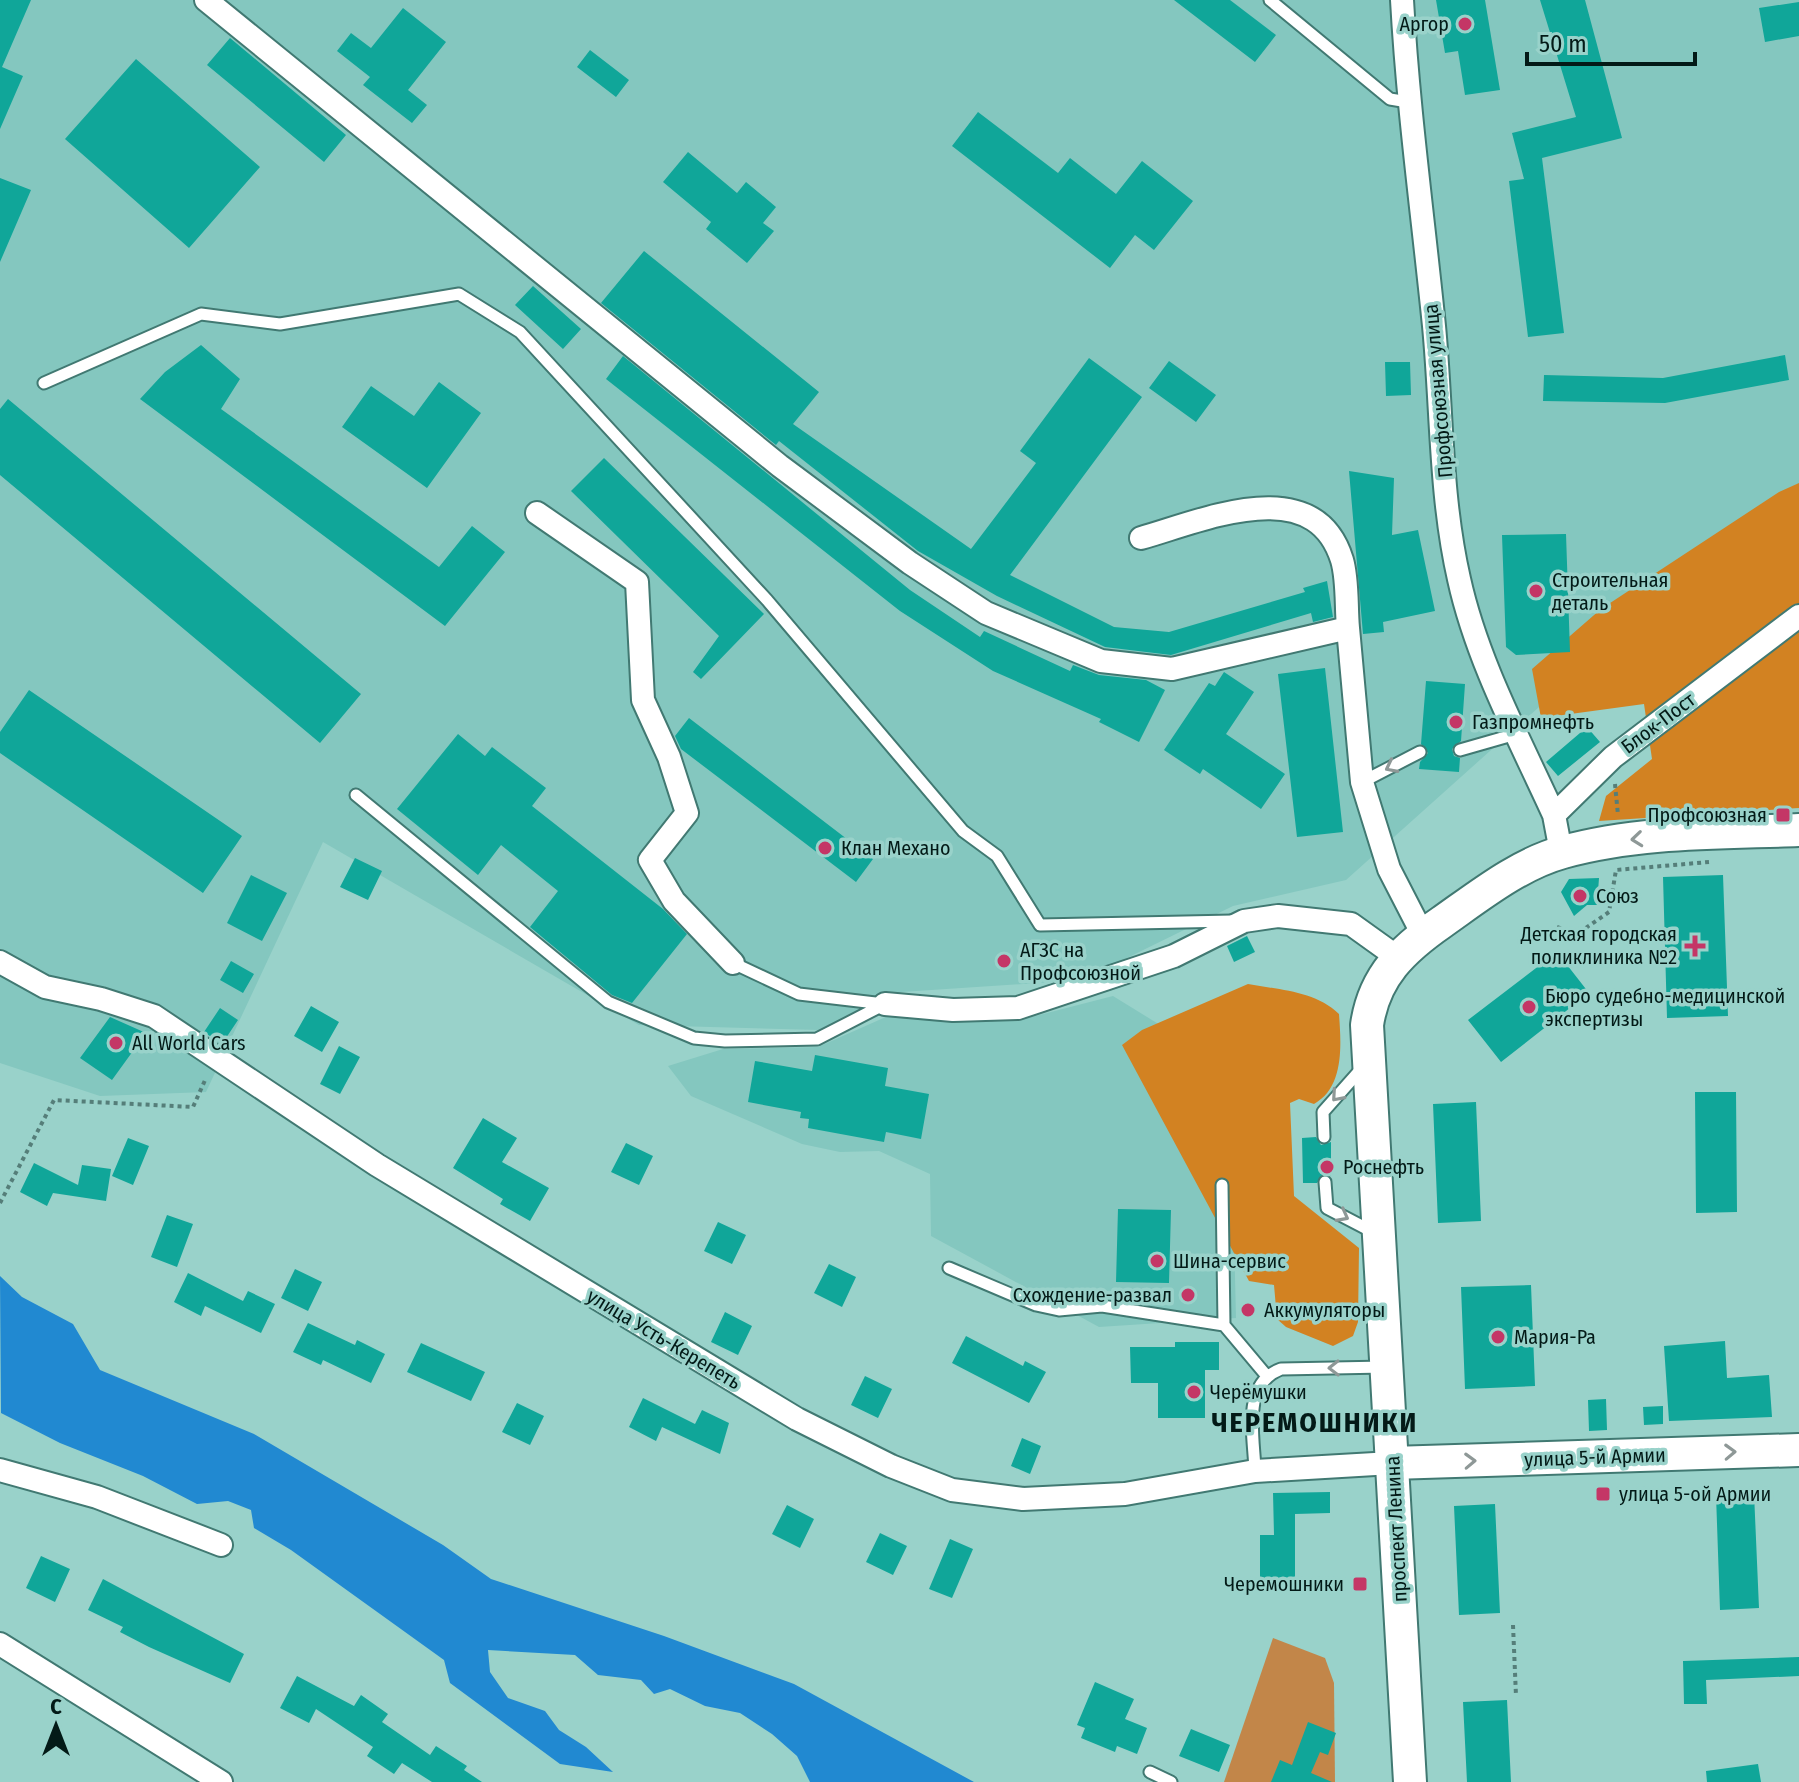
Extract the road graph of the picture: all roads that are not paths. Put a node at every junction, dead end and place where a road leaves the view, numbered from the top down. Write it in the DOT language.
graph roads {
  1 [pos="206,0"];
  2 [pos="1270,0"];
  3 [pos="1402,0"];
  4 [pos="1408,102"];
  5 [pos="44,383"];
  6 [pos="537,513"];
  7 [pos="1141,538"];
  8 [pos="1799,616"];
  9 [pos="1348,628"];
  10 [pos="1516,734"];
  11 [pos="1460,750"];
  12 [pos="1420,752"];
  13 [pos="1362,782"];
  14 [pos="356,795"];
  15 [pos="1554,815"];
  16 [pos="1799,830"];
  17 [pos="1561,852"];
  18 [pos="1244,921"];
  19 [pos="1423,935"];
  20 [pos="1397,957"];
  21 [pos="0,962"];
  22 [pos="733,963"];
  23 [pos="885,1004"];
  24 [pos="1369,1060"];
  25 [pos="1324,1137"];
  26 [pos="1325,1182"];
  27 [pos="1222,1185"];
  28 [pos="1382,1236"];
  29 [pos="949,1268"];
  30 [pos="1224,1325"];
  31 [pos="1387,1367"];
  32 [pos="1266,1375"];
  33 [pos="1799,1450"];
  34 [pos="1392,1463"];
  35 [pos="0,1470"];
  36 [pos="1255,1471"];
  37 [pos="221,1545"];
  38 [pos="0,1644"];
  39 [pos="1150,1772"];
  40 [pos="221,1782"];
  41 [pos="1171,1782"];
  42 [pos="1410,1782"];
  1 -- 9 [label="street"];
  2 -- 4 [label="lane"];
  3 -- 4 [label="street, Профсоюзная улица"];
  4 -- 10 [label="street, Профсоюзная улица"];
  5 -- 18 [label="lane"];
  6 -- 22 [label="street"];
  7 -- 9 [label="street"];
  8 -- 15 [label="street, Блок-Пост"];
  9 -- 13 [label="street"];
  10 -- 11 [label="lane"];
  10 -- 15 [label="street, Профсоюзная улица"];
  12 -- 13 [label="lane, one-way"];
  13 -- 19 [label="street"];
  14 -- 23 [label="lane"];
  15 -- 17 [label="street"];
  16 -- 17 [label="main road, one-way"];
  17 -- 19 [label="main road"];
  18 -- 20 [label="street"];
  18 -- 23 [label="street"];
  19 -- 20 [label="main road"];
  20 -- 24 [label="main road, проспект Ленина"];
  21 -- 36 [label="street, улица Усть-Керепеть"];
  22 -- 23 [label="lane"];
  24 -- 25 [label="lane, one-way"];
  24 -- 28 [label="main road, проспект Ленина"];
  26 -- 28 [label="lane, one-way"];
  27 -- 30 [label="lane"];
  28 -- 31 [label="main road, проспект Ленина"];
  29 -- 30 [label="lane"];
  30 -- 32 [label="lane"];
  31 -- 32 [label="lane, one-way"];
  31 -- 34 [label="main road, проспект Ленина"];
  32 -- 36 [label="lane"];
  34 -- 33 [label="main road, улица 5-й Армии, one-way"];
  34 -- 36 [label="street, улица Усть-Керепеть"];
  34 -- 42 [label="main road, проспект Ленина"];
  35 -- 37 [label="street"];
  38 -- 40 [label="street"];
  39 -- 41 [label="lane"];
}
